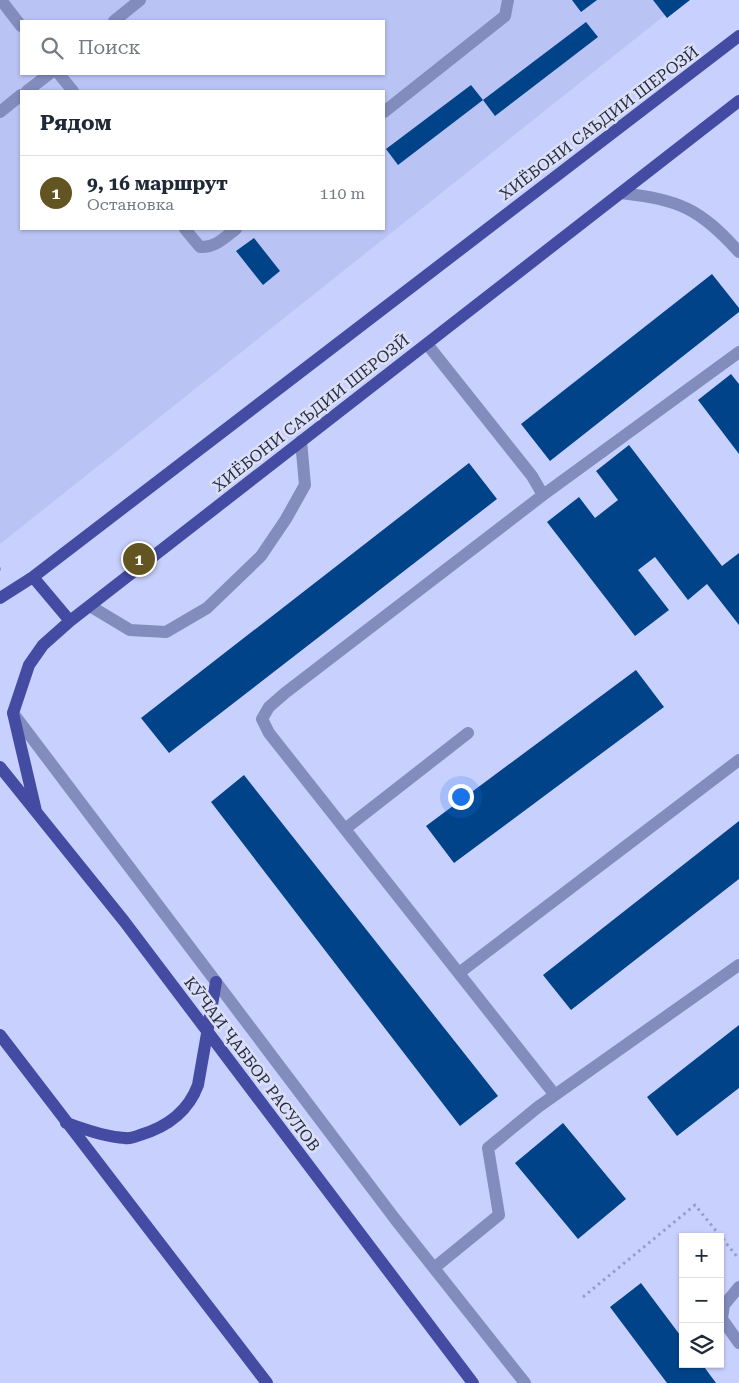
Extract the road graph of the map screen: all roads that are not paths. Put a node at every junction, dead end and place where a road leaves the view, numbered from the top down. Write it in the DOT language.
graph roads {
  1 [pos="1,0"];
  2 [pos="140,0"];
  3 [pos="508,0"];
  4 [pos="115,20"];
  5 [pos="20,25"];
  6 [pos="739,36"];
  7 [pos="48,75"];
  8 [pos="60,75"];
  9 [pos="27,90"];
  10 [pos="72,90"];
  11 [pos="20,97"];
  12 [pos="739,101"];
  13 [pos="385,111"];
  14 [pos="0,112"];
  15 [pos="621,192"];
  16 [pos="186,230"];
  17 [pos="235,230"];
  18 [pos="739,252"];
  19 [pos="427,344"];
  20 [pos="739,352"];
  21 [pos="301,441"];
  22 [pos="543,495"];
  23 [pos="32,577"];
  24 [pos="0,598"];
  25 [pos="90,606"];
  26 [pos="70,621"];
  27 [pos="13,713"];
  28 [pos="468,733"];
  29 [pos="739,760"];
  30 [pos="0,767"];
  31 [pos="36,811"];
  32 [pos="345,829"];
  33 [pos="739,965"];
  34 [pos="459,973"];
  35 [pos="216,982"];
  36 [pos="208,1033"];
  37 [pos="0,1035"];
  38 [pos="555,1095"];
  39 [pos="66,1123"];
  40 [pos="434,1268"];
  41 [pos="739,1287"];
  42 [pos="739,1343"];
  43 [pos="267,1383"];
  44 [pos="473,1383"];
  45 [pos="526,1383"];
  1 -- 5 [label="street"];
  2 -- 4 [label="street"];
  3 -- 13 [label="street"];
  6 -- 23 [label="main road, ХИЁБОНИ САЪДИИ ШЕРОЗӢ"];
  7 -- 9 [label="street"];
  8 -- 10 [label="street"];
  11 -- 14 [label="street"];
  12 -- 15 [label="main road, ХИЁБОНИ САЪДИИ ШЕРОЗӢ"];
  15 -- 18 [label="street"];
  15 -- 19 [label="main road, ХИЁБОНИ САЪДИИ ШЕРОЗӢ"];
  16 -- 17 [label="street"];
  19 -- 21 [label="main road, ХИЁБОНИ САЪДИИ ШЕРОЗӢ"];
  19 -- 22 [label="street"];
  20 -- 22 [label="street"];
  21 -- 25 [label="main road, ХИЁБОНИ САЪДИИ ШЕРОЗӢ"];
  21 -- 25 [label="street"];
  22 -- 32 [label="street"];
  23 -- 24 [label="main road, ХИЁБОНИ САЪДИИ ШЕРОЗӢ"];
  23 -- 26 [label="main road"];
  25 -- 26 [label="main road, ХИЁБОНИ САЪДИИ ШЕРОЗӢ"];
  26 -- 27 [label="main road, ХИЁБОНИ САЪДИИ ШЕРОЗӢ"];
  27 -- 31 [label="main road"];
  27 -- 35 [label="street"];
  28 -- 32 [label="street"];
  29 -- 34 [label="street"];
  30 -- 31 [label="main road, КӮЧАИ ҶАББОР РАСУЛОВ"];
  31 -- 36 [label="main road, КӮЧАИ ҶАББОР РАСУЛОВ"];
  32 -- 34 [label="street"];
  33 -- 38 [label="street"];
  34 -- 38 [label="street"];
  35 -- 36 [label="main road"];
  35 -- 40 [label="street"];
  36 -- 39 [label="main road"];
  36 -- 44 [label="main road, КӮЧАИ ҶАББОР РАСУЛОВ"];
  37 -- 39 [label="main road"];
  38 -- 40 [label="street"];
  39 -- 43 [label="main road"];
  40 -- 45 [label="street"];
  41 -- 42 [label="street"];
}
